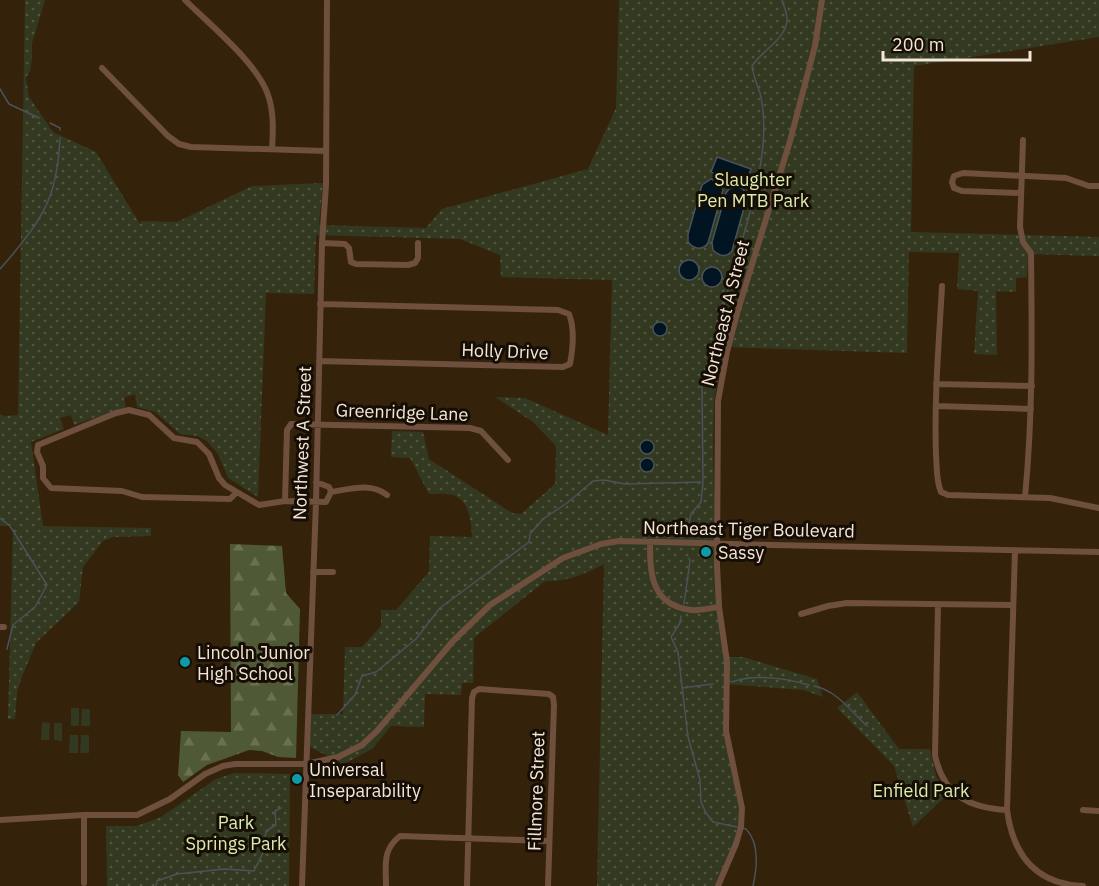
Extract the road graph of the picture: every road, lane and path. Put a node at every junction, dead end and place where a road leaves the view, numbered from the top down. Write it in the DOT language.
graph roads {
  1 [pos="185,0"];
  2 [pos="327,0"];
  3 [pos="822,0"];
  4 [pos="102,68"];
  5 [pos="1023,140"];
  6 [pos="272,149"];
  7 [pos="326,151"];
  8 [pos="1021,177"];
  9 [pos="1099,186"];
  10 [pos="1021,193"];
  11 [pos="322,243"];
  12 [pos="418,243"];
  13 [pos="942,286"];
  14 [pos="321,304"];
  15 [pos="319,361"];
  16 [pos="936,384"];
  17 [pos="1032,386"];
  18 [pos="936,406"];
  19 [pos="1031,409"];
  20 [pos="318,425"];
  21 [pos="508,460"];
  22 [pos="316,482"];
  23 [pos="236,492"];
  24 [pos="331,492"];
  25 [pos="387,495"];
  26 [pos="1025,497"];
  27 [pos="285,501"];
  28 [pos="316,502"];
  29 [pos="1099,508"];
  30 [pos="650,542"];
  31 [pos="1015,550"];
  32 [pos="1099,552"];
  33 [pos="314,572"];
  34 [pos="333,572"];
  35 [pos="938,605"];
  36 [pos="1012,605"];
  37 [pos="719,607"];
  38 [pos="801,614"];
  39 [pos="306,764"];
  40 [pos="1007,810"];
  41 [pos="1083,810"];
  42 [pos="1099,811"];
  43 [pos="84,815"];
  44 [pos="0,820"];
  45 [pos="469,837"];
  46 [pos="549,841"];
  47 [pos="84,883"];
  48 [pos="302,886"];
  49 [pos="386,886"];
  50 [pos="467,886"];
  51 [pos="548,886"];
  52 [pos="718,886"];
  53 [pos="1083,886"];
  1 -- 6 [label="street"];
  2 -- 7 [label="street, Northwest A Street"];
  3 -- 37 [label="street, Northeast A Street"];
  4 -- 6 [label="street"];
  5 -- 8 [label="street"];
  6 -- 7 [label="street"];
  7 -- 11 [label="street, Northwest A Street"];
  8 -- 9 [label="street"];
  8 -- 10 [label="street"];
  8 -- 10 [label="street"];
  10 -- 17 [label="street"];
  11 -- 12 [label="street"];
  11 -- 14 [label="street, Northwest A Street"];
  13 -- 16 [label="street"];
  14 -- 15 [label="street, Northwest A Street"];
  14 -- 15 [label="street, Holly Drive"];
  15 -- 20 [label="street, Northwest A Street"];
  16 -- 17 [label="street"];
  16 -- 18 [label="street"];
  17 -- 19 [label="street"];
  18 -- 19 [label="street"];
  18 -- 26 [label="street"];
  19 -- 26 [label="street"];
  20 -- 21 [label="street, Greenridge Lane"];
  20 -- 22 [label="street, Northwest A Street"];
  20 -- 27 [label="street, Greenridge Lane"];
  22 -- 24 [label="street"];
  22 -- 28 [label="street, Northwest A Street"];
  23 -- 23 [label="street"];
  23 -- 27 [label="street"];
  24 -- 25 [label="street"];
  24 -- 28 [label="street"];
  26 -- 29 [label="street"];
  27 -- 28 [label="street"];
  28 -- 33 [label="street, Northwest A Street"];
  30 -- 31 [label="street, Northeast Tiger Boulevard, bridge"];
  30 -- 37 [label="street"];
  30 -- 39 [label="street, Northeast Tiger Boulevard"];
  31 -- 32 [label="street, Northeast Tiger Boulevard"];
  31 -- 36 [label="street"];
  33 -- 34 [label="street"];
  33 -- 39 [label="street, Northwest A Street"];
  35 -- 36 [label="street"];
  35 -- 38 [label="street"];
  35 -- 40 [label="street"];
  36 -- 40 [label="street"];
  37 -- 52 [label="street, Northeast A Street"];
  39 -- 43 [label="street, Northeast Tiger Boulevard"];
  39 -- 48 [label="street, Northwest A Street"];
  40 -- 53 [label="street"];
  41 -- 42 [label="street"];
  43 -- 44 [label="street, Northeast Tiger Boulevard"];
  43 -- 47 [label="street"];
  45 -- 46 [label="street"];
  45 -- 46 [label="street, Fillmore Street"];
  45 -- 49 [label="street"];
  45 -- 50 [label="street"];
  46 -- 51 [label="street, Fillmore Street"];
}
